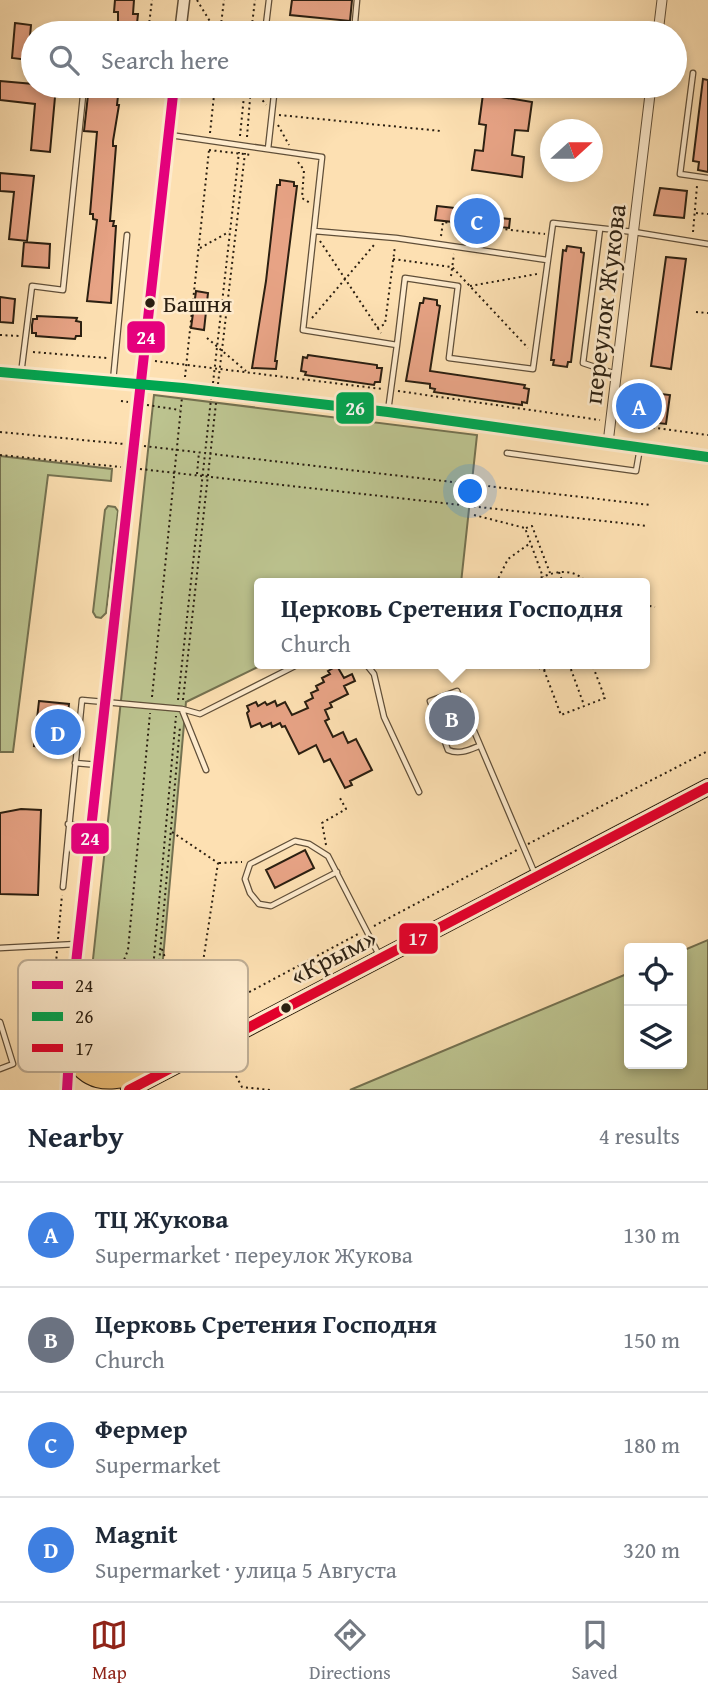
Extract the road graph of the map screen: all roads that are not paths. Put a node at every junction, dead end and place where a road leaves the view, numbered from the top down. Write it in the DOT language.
graph roads {
  1 [pos="184,0"];
  2 [pos="269,0"];
  3 [pos="357,0"];
  4 [pos="662,0"];
  5 [pos="181,21"];
  6 [pos="266,21"];
  7 [pos="355,21"];
  8 [pos="659,21"];
  9 [pos="693,73"];
  10 [pos="83,98"];
  11 [pos="173,98"];
  12 [pos="274,98"];
  13 [pos="650,98"];
  14 [pos="169,135"];
  15 [pos="268,149"];
  16 [pos="708,177"];
  17 [pos="600,229"];
  18 [pos="314,231"];
  19 [pos="634,232"];
  20 [pos="127,235"];
  21 [pos="708,244"];
  22 [pos="547,260"];
  23 [pos="397,345"];
  24 [pos="0,372"];
  25 [pos="21,374"];
  26 [pos="616,375"];
  27 [pos="113,382"];
  28 [pos="142,384"];
  29 [pos="388,412"];
  30 [pos="608,443"];
  31 [pos="640,448"];
  32 [pos="507,453"];
  33 [pos="708,457"];
  34 [pos="289,669"];
  35 [pos="370,669"];
  36 [pos="105,702"];
  37 [pos="179,709"];
  38 [pos="480,746"];
  39 [pos="75,763"];
  40 [pos="98,765"];
  41 [pos="206,770"];
  42 [pos="708,787"];
  43 [pos="419,792"];
  44 [pos="708,793"];
  45 [pos="68,824"];
  46 [pos="91,826"];
  47 [pos="337,872"];
  48 [pos="537,878"];
  49 [pos="63,887"];
  50 [pos="78,944"];
  51 [pos="0,948"];
  52 [pos="381,959"];
  53 [pos="77,960"];
  54 [pos="0,1022"];
  55 [pos="248,1028"];
  56 [pos="248,1034"];
  57 [pos="0,1069"];
  58 [pos="68,1072"];
  59 [pos="83,1072"];
  60 [pos="164,1072"];
  61 [pos="174,1072"];
  62 [pos="158,1075"];
  63 [pos="67,1090"];
  64 [pos="128,1090"];
  65 [pos="140,1090"];
  1 -- 5 [label="street"];
  2 -- 6 [label="lane"];
  3 -- 7 [label="lane"];
  4 -- 8 [label="street"];
  9 -- 16 [label="lane"];
  10 -- 25 [label="lane"];
  11 -- 14 [label="street"];
  12 -- 15 [label="lane"];
  13 -- 19 [label="street, переулок Жукова"];
  14 -- 15 [label="lane"];
  14 -- 28 [label="street"];
  15 -- 18 [label="lane"];
  17 -- 19 [label="lane"];
  17 -- 22 [label="lane"];
  17 -- 26 [label="lane"];
  18 -- 22 [label="lane"];
  18 -- 23 [label="lane"];
  19 -- 21 [label="lane"];
  19 -- 26 [label="street, переулок Жукова"];
  20 -- 27 [label="lane"];
  22 -- 23 [label="lane"];
  23 -- 29 [label="lane"];
  24 -- 25 [label="street"];
  25 -- 27 [label="street"];
  26 -- 30 [label="street, переулок Жукова"];
  27 -- 28 [label="street"];
  28 -- 29 [label="street"];
  28 -- 36 [label="street"];
  29 -- 30 [label="street"];
  30 -- 31 [label="street"];
  31 -- 32 [label="lane"];
  31 -- 33 [label="street"];
  34 -- 37 [label="lane"];
  35 -- 43 [label="lane"];
  36 -- 37 [label="lane"];
  36 -- 39 [label="lane"];
  36 -- 40 [label="street"];
  37 -- 41 [label="lane"];
  38 -- 38 [label="lane"];
  38 -- 48 [label="lane"];
  39 -- 40 [label="lane"];
  39 -- 45 [label="lane"];
  40 -- 46 [label="street"];
  42 -- 48 [label="highway, «Крым»"];
  44 -- 56 [label="highway, «Крым»"];
  45 -- 46 [label="lane"];
  45 -- 49 [label="lane"];
  46 -- 50 [label="street"];
  47 -- 47 [label="lane"];
  47 -- 52 [label="lane"];
  48 -- 52 [label="highway, «Крым»"];
  50 -- 51 [label="lane"];
  50 -- 53 [label="street"];
  52 -- 55 [label="highway, «Крым»"];
  54 -- 57 [label="lane"];
  58 -- 63 [label="street"];
  59 -- 62 [label="highway"];
  60 -- 62 [label="highway, «Крым»"];
  61 -- 65 [label="highway, «Крым»"];
  62 -- 64 [label="highway, «Крым»"];
}
